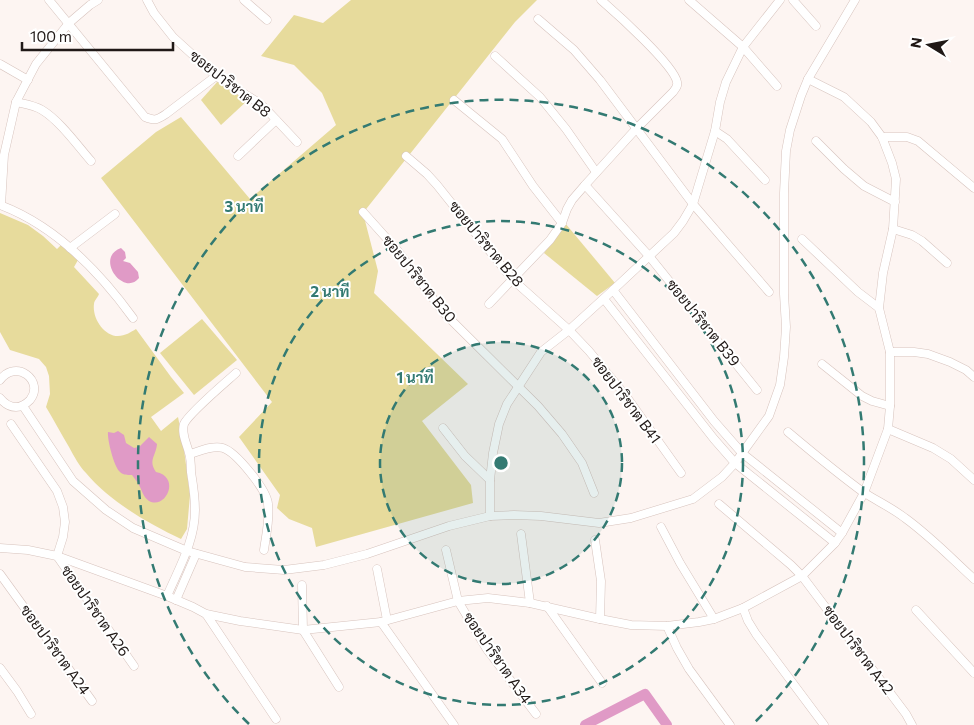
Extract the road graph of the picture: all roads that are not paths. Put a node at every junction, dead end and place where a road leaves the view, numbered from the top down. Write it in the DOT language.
graph roads {
  1 [pos="49,0"];
  2 [pos="98,0"];
  3 [pos="147,0"];
  4 [pos="244,0"];
  5 [pos="601,0"];
  6 [pos="689,0"];
  7 [pos="780,0"];
  8 [pos="793,0"];
  9 [pos="855,0"];
  10 [pos="538,19"];
  11 [pos="267,20"];
  12 [pos="68,23"];
  13 [pos="816,26"];
  14 [pos="743,47"];
  15 [pos="495,56"];
  16 [pos="0,64"];
  17 [pos="216,76"];
  18 [pos="808,79"];
  19 [pos="28,80"];
  20 [pos="777,86"];
  21 [pos="454,100"];
  22 [pos="16,102"];
  23 [pos="276,120"];
  24 [pos="636,129"];
  25 [pos="715,132"];
  26 [pos="882,138"];
  27 [pos="816,141"];
  28 [pos="297,142"];
  29 [pos="2,155"];
  30 [pos="238,156"];
  31 [pos="406,156"];
  32 [pos="91,161"];
  33 [pos="596,172"];
  34 [pos="765,180"];
  35 [pos="585,185"];
  36 [pos="974,188"];
  37 [pos="896,202"];
  38 [pos="693,204"];
  39 [pos="0,205"];
  40 [pos="363,212"];
  41 [pos="115,214"];
  42 [pos="562,223"];
  43 [pos="893,229"];
  44 [pos="802,239"];
  45 [pos="70,248"];
  46 [pos="649,256"];
  47 [pos="947,263"];
  48 [pos="512,279"];
  49 [pos="613,290"];
  50 [pos="769,292"];
  51 [pos="604,299"];
  52 [pos="489,304"];
  53 [pos="879,308"];
  54 [pos="133,318"];
  55 [pos="569,330"];
  56 [pos="890,352"];
  57 [pos="974,363"];
  58 [pos="822,364"];
  59 [pos="966,370"];
  60 [pos="236,373"];
  61 [pos="2,374"];
  62 [pos="974,377"];
  63 [pos="519,386"];
  64 [pos="757,390"];
  65 [pos="2,403"];
  66 [pos="23,406"];
  67 [pos="890,406"];
  68 [pos="11,424"];
  69 [pos="443,428"];
  70 [pos="888,429"];
  71 [pos="788,432"];
  72 [pos="742,453"];
  73 [pos="190,454"];
  74 [pos="735,463"];
  75 [pos="680,473"];
  76 [pos="490,480"];
  77 [pos="974,480"];
  78 [pos="864,492"];
  79 [pos="594,493"];
  80 [pos="719,504"];
  81 [pos="490,516"];
  82 [pos="661,527"];
  83 [pos="842,533"];
  84 [pos="521,534"];
  85 [pos="595,540"];
  86 [pos="835,543"];
  87 [pos="0,548"];
  88 [pos="264,550"];
  89 [pos="446,550"];
  90 [pos="187,551"];
  91 [pos="196,554"];
  92 [pos="57,556"];
  93 [pos="377,569"];
  94 [pos="0,574"];
  95 [pos="802,576"];
  96 [pos="974,579"];
  97 [pos="302,585"];
  98 [pos="167,596"];
  99 [pos="176,600"];
  100 [pos="458,601"];
  101 [pos="530,603"];
  102 [pos="547,606"];
  103 [pos="743,608"];
  104 [pos="916,610"];
  105 [pos="206,614"];
  106 [pos="600,619"];
  107 [pos="714,619"];
  108 [pos="384,621"];
  109 [pos="667,626"];
  110 [pos="303,630"];
  111 [pos="134,666"];
  112 [pos="0,668"];
  113 [pos="974,673"];
  114 [pos="602,683"];
  115 [pos="339,687"];
  116 [pos="92,702"];
  117 [pos="31,714"];
  118 [pos="536,714"];
  119 [pos="276,719"];
  120 [pos="454,725"];
  121 [pos="730,725"];
  122 [pos="824,725"];
  123 [pos="912,725"];
  1 -- 12 [label="street"];
  2 -- 12 [label="street"];
  3 -- 17 [label="street, ซอยปาริชาต B8"];
  4 -- 11 [label="street"];
  5 -- 24 [label="street"];
  6 -- 14 [label="street"];
  7 -- 14 [label="street"];
  8 -- 13 [label="street"];
  9 -- 18 [label="street"];
  10 -- 24 [label="street"];
  12 -- 17 [label="street"];
  12 -- 19 [label="street"];
  14 -- 20 [label="street"];
  14 -- 25 [label="street"];
  15 -- 33 [label="street"];
  16 -- 19 [label="street"];
  17 -- 23 [label="street, ซอยปาริชาต B8"];
  18 -- 26 [label="street"];
  18 -- 72 [label="street"];
  19 -- 22 [label="street"];
  21 -- 42 [label="street"];
  22 -- 29 [label="street"];
  22 -- 32 [label="street"];
  23 -- 28 [label="street, ซอยปาริชาต B8"];
  23 -- 30 [label="street"];
  24 -- 33 [label="street"];
  24 -- 38 [label="street"];
  25 -- 34 [label="street"];
  25 -- 38 [label="street"];
  26 -- 36 [label="street"];
  26 -- 37 [label="street"];
  27 -- 37 [label="street"];
  29 -- 39 [label="street"];
  31 -- 48 [label="street, ซอยปาริชาต B28"];
  33 -- 35 [label="street"];
  35 -- 42 [label="street"];
  35 -- 46 [label="street, ซอยปาริชาต B39"];
  37 -- 43 [label="street"];
  38 -- 46 [label="street"];
  38 -- 50 [label="street"];
  39 -- 45 [label="street"];
  40 -- 63 [label="street, ซอยปาริชาต B30"];
  41 -- 45 [label="street"];
  42 -- 48 [label="street"];
  43 -- 47 [label="street"];
  43 -- 53 [label="street"];
  44 -- 53 [label="street"];
  45 -- 54 [label="street"];
  46 -- 49 [label="street"];
  46 -- 64 [label="street, ซอยปาริชาต B39"];
  48 -- 52 [label="street"];
  48 -- 55 [label="street, ซอยปาริชาต B28"];
  49 -- 51 [label="street"];
  49 -- 72 [label="street"];
  51 -- 55 [label="street"];
  51 -- 74 [label="street"];
  53 -- 56 [label="street"];
  55 -- 63 [label="street"];
  55 -- 75 [label="street, ซอยปาริชาต B41"];
  56 -- 59 [label="street"];
  56 -- 67 [label="street"];
  57 -- 59 [label="street"];
  58 -- 67 [label="street"];
  59 -- 62 [label="street"];
  60 -- 73 [label="street"];
  61 -- 66 [label="street"];
  63 -- 76 [label="street"];
  63 -- 79 [label="street, ซอยปาริชาต B30"];
  65 -- 66 [label="street"];
  66 -- 90 [label="street"];
  67 -- 70 [label="street"];
  68 -- 92 [label="street"];
  69 -- 76 [label="street"];
  70 -- 77 [label="street"];
  70 -- 78 [label="street"];
  71 -- 78 [label="street"];
  72 -- 74 [label="street"];
  72 -- 83 [label="street"];
  73 -- 88 [label="street"];
  73 -- 90 [label="street"];
  74 -- 81 [label="street"];
  74 -- 86 [label="street"];
  76 -- 81 [label="street"];
  78 -- 83 [label="street"];
  78 -- 96 [label="street"];
  80 -- 95 [label="street, ซอยปาริชาต A42"];
  81 -- 91 [label="street"];
  82 -- 107 [label="street"];
  83 -- 86 [label="street"];
  84 -- 101 [label="street"];
  85 -- 106 [label="street"];
  86 -- 95 [label="street"];
  87 -- 92 [label="street"];
  89 -- 100 [label="street, ซอยปาริชาต A34"];
  90 -- 91 [label="street"];
  90 -- 98 [label="street"];
  91 -- 99 [label="street"];
  92 -- 98 [label="street"];
  92 -- 111 [label="street, ซอยปาริชาต A26"];
  93 -- 108 [label="street"];
  94 -- 116 [label="street, ซอยปาริชาต A24"];
  95 -- 103 [label="street"];
  95 -- 123 [label="street, ซอยปาริชาต A42"];
  97 -- 110 [label="street"];
  98 -- 99 [label="street"];
  99 -- 105 [label="street"];
  100 -- 101 [label="street"];
  100 -- 108 [label="street"];
  100 -- 118 [label="street, ซอยปาริชาต A34"];
  101 -- 102 [label="street"];
  102 -- 106 [label="street"];
  102 -- 114 [label="street"];
  103 -- 107 [label="street"];
  103 -- 122 [label="street"];
  104 -- 113 [label="street"];
  105 -- 110 [label="street"];
  105 -- 119 [label="street"];
  106 -- 109 [label="street"];
  107 -- 109 [label="street"];
  108 -- 110 [label="street"];
  108 -- 120 [label="street"];
  109 -- 121 [label="street"];
  110 -- 115 [label="street"];
  112 -- 117 [label="street"];
}
